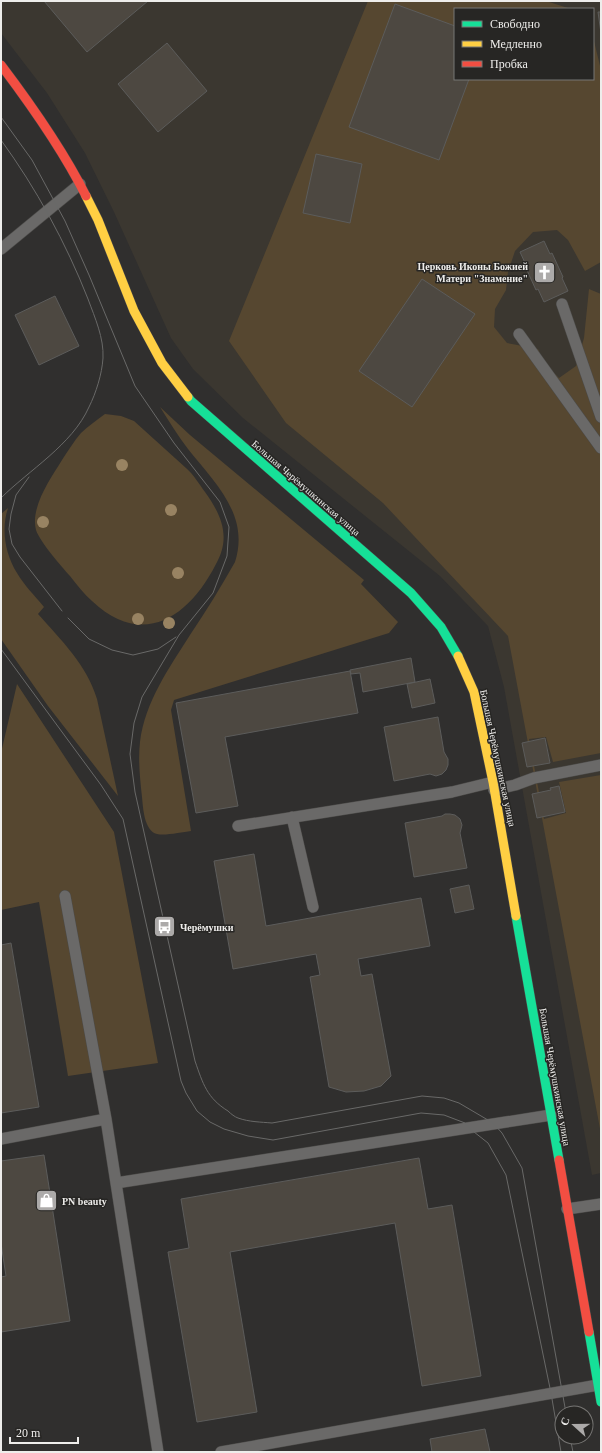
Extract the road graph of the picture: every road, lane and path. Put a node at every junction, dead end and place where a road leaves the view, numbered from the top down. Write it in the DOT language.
graph roads {
  1 [pos="1,65"];
  2 [pos="80,184"];
  3 [pos="1,249"];
  4 [pos="562,304"];
  5 [pos="519,334"];
  6 [pos="601,416"];
  7 [pos="601,448"];
  8 [pos="601,765"];
  9 [pos="494,786"];
  10 [pos="292,817"];
  11 [pos="238,826"];
  12 [pos="65,896"];
  13 [pos="313,907"];
  14 [pos="551,1114"];
  15 [pos="106,1119"];
  16 [pos="1,1139"];
  17 [pos="116,1183"];
  18 [pos="601,1204"];
  19 [pos="567,1210"];
  20 [pos="598,1385"];
  21 [pos="601,1402"];
  22 [pos="158,1452"];
  23 [pos="221,1452"];
  1 -- 2 [label="street, Большая Черёмушкинская улица"];
  2 -- 3 [label="lane"];
  2 -- 9 [label="street, Большая Черёмушкинская улица"];
  4 -- 6 [label="lane"];
  5 -- 7 [label="lane"];
  8 -- 9 [label="lane"];
  9 -- 10 [label="lane"];
  9 -- 14 [label="street, Большая Черёмушкинская улица"];
  10 -- 11 [label="lane"];
  10 -- 13 [label="lane"];
  12 -- 15 [label="lane"];
  14 -- 17 [label="lane"];
  14 -- 19 [label="street, Большая Черёмушкинская улица"];
  15 -- 16 [label="lane"];
  15 -- 17 [label="lane"];
  17 -- 22 [label="lane"];
  18 -- 19 [label="lane"];
  19 -- 20 [label="street, Большая Черёмушкинская улица"];
  20 -- 21 [label="street, Большая Черёмушкинская улица"];
  20 -- 23 [label="lane"];
}
